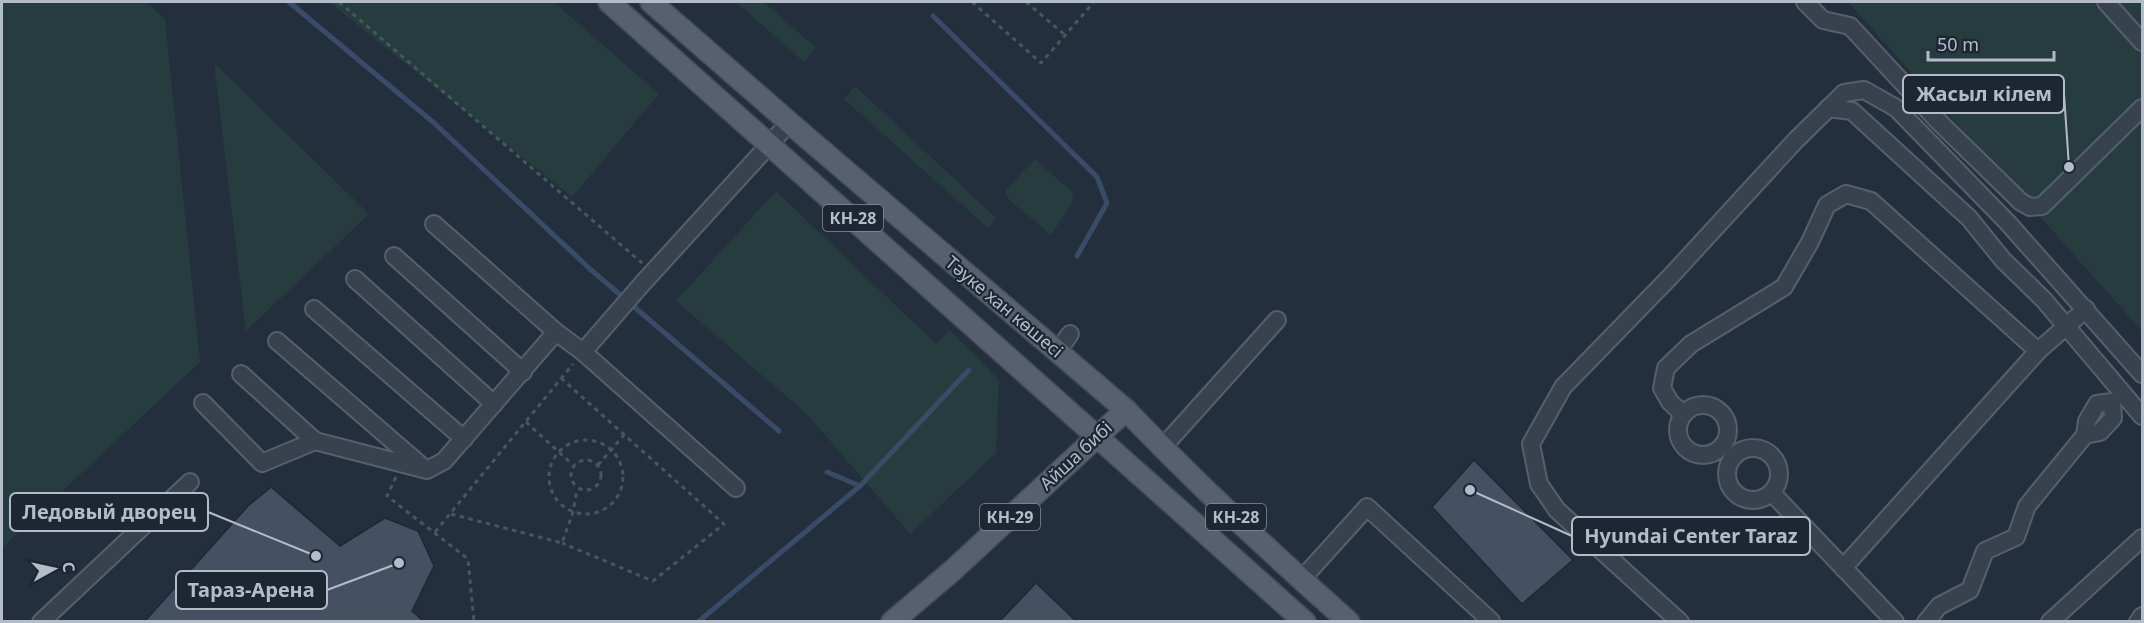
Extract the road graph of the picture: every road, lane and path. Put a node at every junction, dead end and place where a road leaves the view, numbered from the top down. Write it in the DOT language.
graph roads {
  1 [pos="339,2"];
  2 [pos="609,2"];
  3 [pos="651,2"];
  4 [pos="972,2"];
  5 [pos="1026,2"];
  6 [pos="1094,2"];
  7 [pos="1806,2"];
  8 [pos="2106,2"];
  9 [pos="1065,35"];
  10 [pos="2142,42"];
  11 [pos="1828,108"];
  12 [pos="2142,108"];
  13 [pos="789,123"];
  14 [pos="770,143"];
  15 [pos="2008,223"];
  16 [pos="434,224"];
  17 [pos="1987,241"];
  18 [pos="394,256"];
  19 [pos="647,278"];
  20 [pos="355,279"];
  21 [pos="314,309"];
  22 [pos="2086,309"];
  23 [pos="1277,320"];
  24 [pos="2067,327"];
  25 [pos="556,332"];
  26 [pos="1070,334"];
  27 [pos="277,341"];
  28 [pos="1057,351"];
  29 [pos="2038,351"];
  30 [pos="583,352"];
  31 [pos="523,372"];
  32 [pos="241,374"];
  33 [pos="2142,374"];
  34 [pos="561,378"];
  35 [pos="203,402"];
  36 [pos="494,405"];
  37 [pos="1126,410"];
  38 [pos="1683,414"];
  39 [pos="2142,416"];
  40 [pos="526,422"];
  41 [pos="624,435"];
  42 [pos="1097,435"];
  43 [pos="2085,435"];
  44 [pos="464,440"];
  45 [pos="315,441"];
  46 [pos="1162,448"];
  47 [pos="611,450"];
  48 [pos="1730,450"];
  49 [pos="559,451"];
  50 [pos="401,464"];
  51 [pos="574,465"];
  52 [pos="597,465"];
  53 [pos="427,470"];
  54 [pos="190,482"];
  55 [pos="736,488"];
  56 [pos="577,489"];
  57 [pos="1772,493"];
  58 [pos="573,512"];
  59 [pos="450,514"];
  60 [pos="435,532"];
  61 [pos="2142,538"];
  62 [pos="562,543"];
  63 [pos="1843,568"];
  64 [pos="1301,580"];
  65 [pos="2142,616"];
  66 [pos="1885,618"];
  67 [pos="41,621"];
  68 [pos="474,621"];
  69 [pos="892,621"];
  70 [pos="1305,621"];
  71 [pos="1349,621"];
  72 [pos="1491,621"];
  73 [pos="1680,621"];
  74 [pos="1926,621"];
  75 [pos="2050,621"];
  76 [pos="2138,621"];
  1 -- 19 [label="path"];
  2 -- 14 [label="main road, Тәуке хан көшесі / КН-28"];
  3 -- 13 [label="main road, Тәуке хан көшесі / КН-28"];
  4 -- 9 [label="path"];
  5 -- 9 [label="path"];
  6 -- 9 [label="path"];
  7 -- 12 [label="lane"];
  8 -- 10 [label="lane"];
  11 -- 15 [label="lane"];
  11 -- 17 [label="lane"];
  11 -- 73 [label="lane"];
  13 -- 14 [label="lane"];
  13 -- 28 [label="main road, Тәуке хан көшесі / КН-28"];
  14 -- 19 [label="lane"];
  14 -- 42 [label="main road, Тәуке хан көшесі / КН-28"];
  15 -- 17 [label="lane"];
  15 -- 22 [label="lane"];
  16 -- 25 [label="lane"];
  17 -- 24 [label="lane"];
  18 -- 31 [label="lane"];
  19 -- 30 [label="lane"];
  20 -- 36 [label="lane"];
  21 -- 44 [label="lane"];
  22 -- 24 [label="lane"];
  22 -- 33 [label="lane"];
  23 -- 46 [label="lane"];
  24 -- 29 [label="lane"];
  24 -- 39 [label="lane"];
  25 -- 30 [label="lane"];
  25 -- 31 [label="lane"];
  26 -- 28 [label="lane"];
  27 -- 53 [label="lane"];
  28 -- 37 [label="main road, Тәуке хан көшесі / КН-28"];
  29 -- 38 [label="lane"];
  29 -- 63 [label="lane"];
  30 -- 34 [label="path"];
  30 -- 55 [label="lane"];
  31 -- 36 [label="lane"];
  32 -- 45 [label="lane"];
  34 -- 40 [label="path"];
  34 -- 41 [label="path"];
  35 -- 45 [label="lane"];
  36 -- 44 [label="lane"];
  37 -- 42 [label="main road, Айша бибі / КН-29"];
  37 -- 46 [label="main road, Тәуке хан көшесі / КН-28"];
  38 -- 48 [label="lane"];
  38 -- 48 [label="lane"];
  40 -- 49 [label="path"];
  40 -- 59 [label="path"];
  41 -- 47 [label="path"];
  41 -- 62 [label="path"];
  42 -- 69 [label="main road, Айша бибі / КН-29"];
  42 -- 70 [label="main road, Тәуке хан көшесі / КН-28"];
  43 -- 74 [label="lane"];
  44 -- 53 [label="lane"];
  45 -- 50 [label="lane"];
  46 -- 64 [label="main road, Тәуке хан көшесі / КН-28"];
  47 -- 49 [label="path"];
  47 -- 52 [label="path"];
  47 -- 58 [label="path"];
  48 -- 57 [label="lane"];
  48 -- 57 [label="lane"];
  49 -- 51 [label="path"];
  49 -- 58 [label="path"];
  50 -- 53 [label="lane"];
  50 -- 60 [label="path"];
  51 -- 52 [label="path"];
  51 -- 56 [label="path"];
  52 -- 56 [label="path"];
  54 -- 67 [label="lane"];
  56 -- 58 [label="path"];
  57 -- 63 [label="lane"];
  58 -- 62 [label="path"];
  59 -- 60 [label="path"];
  59 -- 62 [label="path"];
  60 -- 68 [label="path"];
  61 -- 75 [label="lane"];
  63 -- 66 [label="lane"];
  64 -- 71 [label="main road, Тәуке хан көшесі / КН-28"];
  64 -- 72 [label="lane"];
  65 -- 76 [label="lane"];
}
